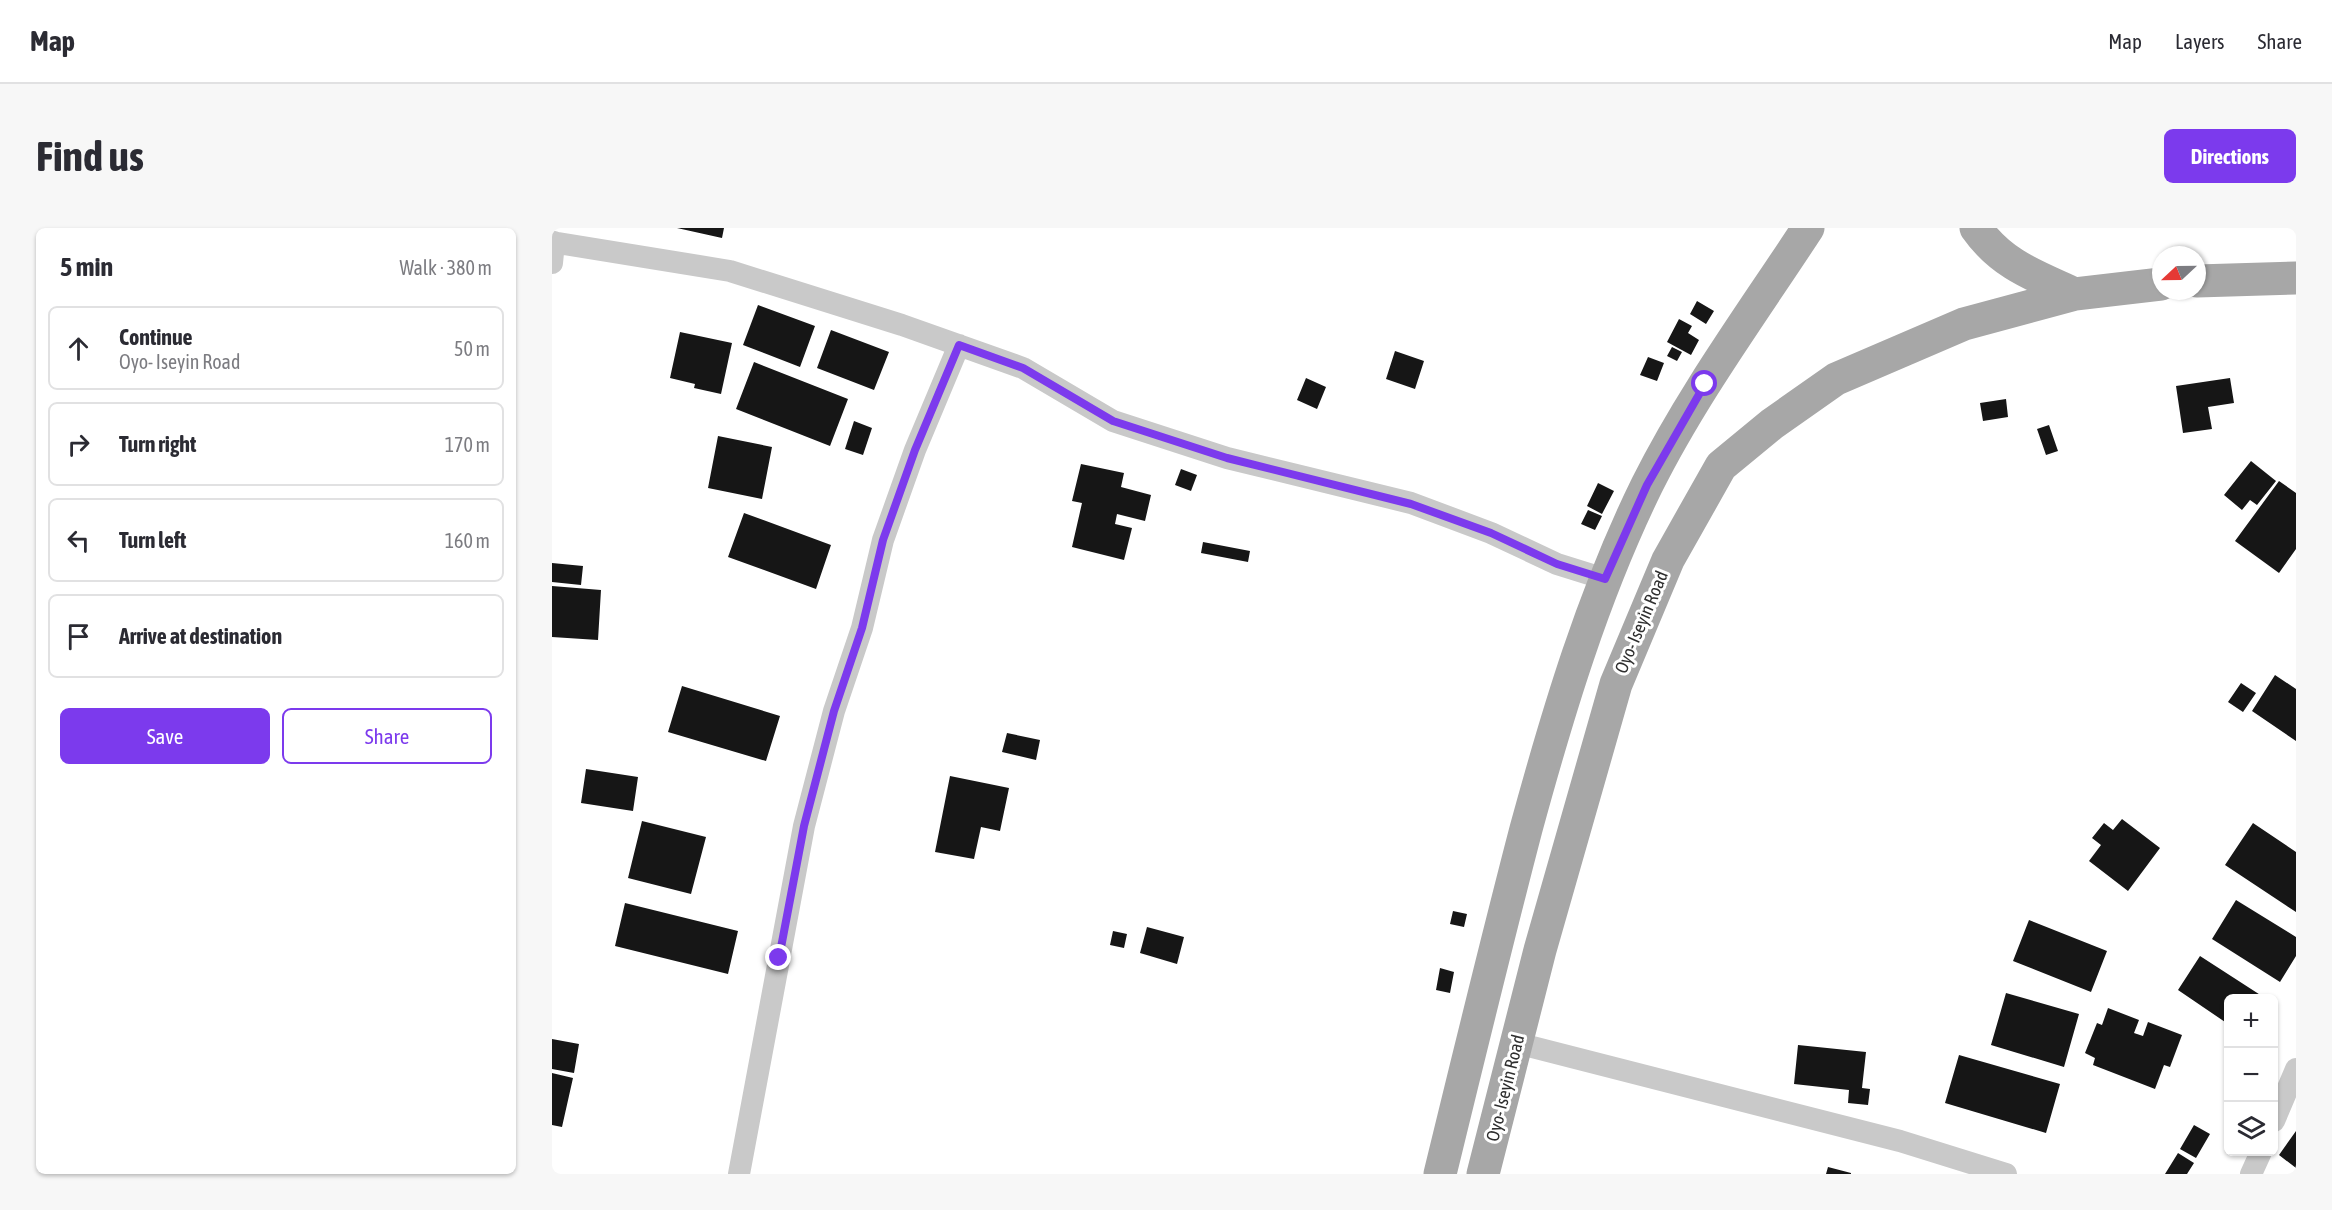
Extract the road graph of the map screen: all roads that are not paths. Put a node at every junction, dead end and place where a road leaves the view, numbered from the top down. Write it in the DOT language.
graph roads {
  1 [pos="1809,228"];
  2 [pos="1976,228"];
  3 [pos="553,249"];
  4 [pos="2296,278"];
  5 [pos="2206,281"];
  6 [pos="2152,285"];
  7 [pos="2075,294"];
  8 [pos="959,345"];
  9 [pos="1605,579"];
  10 [pos="1517,1043"];
  11 [pos="2296,1069"];
  12 [pos="2278,1112"];
  13 [pos="2258,1156"];
  14 [pos="739,1174"];
  15 [pos="1440,1174"];
  16 [pos="1483,1174"];
  17 [pos="2006,1174"];
  18 [pos="2251,1174"];
  1 -- 9 [label="main road"];
  2 -- 7 [label="main road"];
  3 -- 8 [label="street"];
  4 -- 5 [label="main road"];
  6 -- 7 [label="main road, Oyo- Iseyin Road"];
  7 -- 10 [label="main road, Oyo- Iseyin Road"];
  8 -- 9 [label="street"];
  8 -- 14 [label="street"];
  9 -- 15 [label="main road"];
  10 -- 16 [label="main road, Oyo- Iseyin Road"];
  10 -- 17 [label="street"];
  11 -- 12 [label="street"];
  13 -- 18 [label="street"];
}
